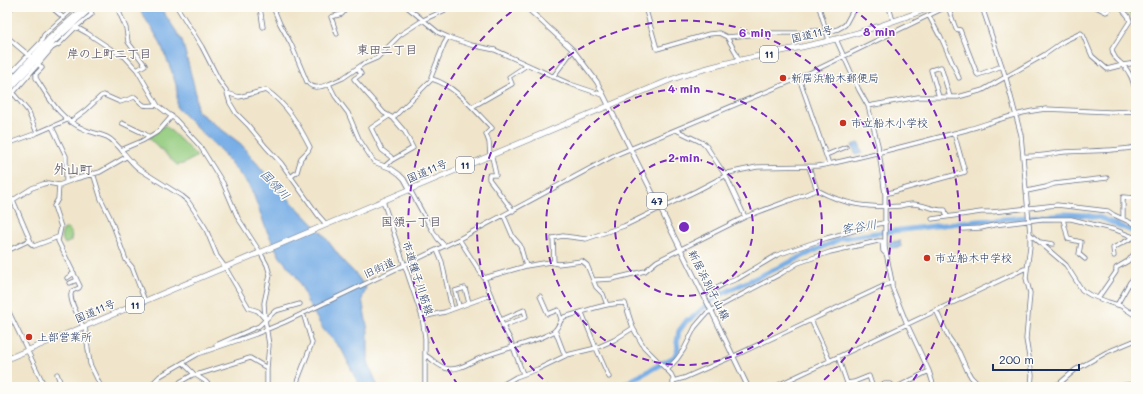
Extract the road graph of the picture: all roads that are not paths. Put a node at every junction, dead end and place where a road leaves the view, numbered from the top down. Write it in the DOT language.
graph roads {
  1 [pos="13,7"];
  2 [pos="51,7"];
  3 [pos="75,7"];
  4 [pos="85,7"];
  5 [pos="117,7"];
  6 [pos="177,7"];
  7 [pos="260,7"];
  8 [pos="273,7"];
  9 [pos="352,7"];
  10 [pos="407,7"];
  11 [pos="452,7"];
  12 [pos="526,7"];
  13 [pos="645,7"];
  14 [pos="819,7"];
  15 [pos="861,7"];
  16 [pos="889,7"];
  17 [pos="932,7"];
  18 [pos="947,7"];
  19 [pos="982,7"];
  20 [pos="1096,7"];
  21 [pos="1110,7"];
  22 [pos="1120,7"];
  23 [pos="91,10"];
  24 [pos="7,11"];
  25 [pos="929,16"];
  26 [pos="64,18"];
  27 [pos="424,20"];
  28 [pos="893,21"];
  29 [pos="76,27"];
  30 [pos="263,27"];
  31 [pos="825,32"];
  32 [pos="337,34"];
  33 [pos="7,37"];
  34 [pos="448,37"];
  35 [pos="727,37"];
  36 [pos="836,39"];
  37 [pos="829,40"];
  38 [pos="573,50"];
  39 [pos="845,57"];
  40 [pos="33,59"];
  41 [pos="739,60"];
  42 [pos="1136,63"];
  43 [pos="527,65"];
  44 [pos="1002,66"];
  45 [pos="1123,66"];
  46 [pos="357,68"];
  47 [pos="137,70"];
  48 [pos="7,77"];
  49 [pos="553,77"];
  50 [pos="799,78"];
  51 [pos="959,78"];
  52 [pos="1006,78"];
  53 [pos="432,79"];
  54 [pos="329,84"];
  55 [pos="7,85"];
  56 [pos="10,92"];
  57 [pos="1136,92"];
  58 [pos="227,93"];
  59 [pos="603,95"];
  60 [pos="939,97"];
  61 [pos="950,97"];
  62 [pos="7,100"];
  63 [pos="157,104"];
  64 [pos="868,106"];
  65 [pos="472,107"];
  66 [pos="608,107"];
  67 [pos="1136,111"];
  68 [pos="1016,114"];
  69 [pos="172,116"];
  70 [pos="391,117"];
  71 [pos="68,121"];
  72 [pos="122,123"];
  73 [pos="52,127"];
  74 [pos="676,130"];
  75 [pos="37,133"];
  76 [pos="954,133"];
  77 [pos="149,137"];
  78 [pos="7,144"];
  79 [pos="846,147"];
  80 [pos="1136,147"];
  81 [pos="630,149"];
  82 [pos="122,151"];
  83 [pos="880,153"];
  84 [pos="490,155"];
  85 [pos="826,155"];
  86 [pos="1023,156"];
  87 [pos="126,157"];
  88 [pos="392,160"];
  89 [pos="829,164"];
  90 [pos="385,166"];
  91 [pos="809,166"];
  92 [pos="93,173"];
  93 [pos="725,175"];
  94 [pos="292,176"];
  95 [pos="1107,178"];
  96 [pos="66,182"];
  97 [pos="59,185"];
  98 [pos="410,189"];
  99 [pos="817,190"];
  100 [pos="1027,191"];
  101 [pos="885,194"];
  102 [pos="1136,198"];
  103 [pos="13,200"];
  104 [pos="383,201"];
  105 [pos="7,202"];
  106 [pos="885,206"];
  107 [pos="660,208"];
  108 [pos="1028,208"];
  109 [pos="513,211"];
  110 [pos="504,216"];
  111 [pos="745,216"];
  112 [pos="947,217"];
  113 [pos="932,219"];
  114 [pos="1063,219"];
  115 [pos="1123,219"];
  116 [pos="1029,221"];
  117 [pos="886,222"];
  118 [pos="325,225"];
  119 [pos="1136,225"];
  120 [pos="963,229"];
  121 [pos="1030,234"];
  122 [pos="58,237"];
  123 [pos="1135,238"];
  124 [pos="459,239"];
  125 [pos="31,242"];
  126 [pos="1040,242"];
  127 [pos="1053,244"];
  128 [pos="445,246"];
  129 [pos="681,249"];
  130 [pos="437,250"];
  131 [pos="7,251"];
  132 [pos="1136,251"];
  133 [pos="262,252"];
  134 [pos="886,254"];
  135 [pos="1114,256"];
  136 [pos="1086,259"];
  137 [pos="554,263"];
  138 [pos="405,265"];
  139 [pos="526,266"];
  140 [pos="225,267"];
  141 [pos="1026,269"];
  142 [pos="74,273"];
  143 [pos="1136,276"];
  144 [pos="67,278"];
  145 [pos="484,278"];
  146 [pos="77,280"];
  147 [pos="594,280"];
  148 [pos="892,282"];
  149 [pos="70,283"];
  150 [pos="491,295"];
  151 [pos="540,296"];
  152 [pos="704,296"];
  153 [pos="1098,298"];
  154 [pos="145,301"];
  155 [pos="469,303"];
  156 [pos="300,304"];
  157 [pos="607,305"];
  158 [pos="1117,305"];
  159 [pos="459,306"];
  160 [pos="1136,307"];
  161 [pos="7,308"];
  162 [pos="452,309"];
  163 [pos="711,309"];
  164 [pos="936,310"];
  165 [pos="304,313"];
  166 [pos="582,313"];
  167 [pos="1134,315"];
  168 [pos="422,317"];
  169 [pos="561,319"];
  170 [pos="265,320"];
  171 [pos="501,320"];
  172 [pos="810,320"];
  173 [pos="907,324"];
  174 [pos="84,326"];
  175 [pos="503,326"];
  176 [pos="633,328"];
  177 [pos="266,330"];
  178 [pos="555,330"];
  179 [pos="1136,340"];
  180 [pos="513,347"];
  181 [pos="214,348"];
  182 [pos="596,348"];
  183 [pos="27,350"];
  184 [pos="425,355"];
  185 [pos="565,356"];
  186 [pos="734,356"];
  187 [pos="838,357"];
  188 [pos="7,359"];
  189 [pos="830,361"];
  190 [pos="183,363"];
  191 [pos="267,368"];
  192 [pos="666,370"];
  193 [pos="929,371"];
  194 [pos="57,374"];
  195 [pos="523,374"];
  196 [pos="195,375"];
  197 [pos="609,377"];
  198 [pos="673,381"];
  199 [pos="854,382"];
  200 [pos="1136,384"];
  201 [pos="45,387"];
  202 [pos="62,387"];
  203 [pos="101,387"];
  204 [pos="149,387"];
  205 [pos="177,387"];
  206 [pos="211,387"];
  207 [pos="267,387"];
  208 [pos="295,387"];
  209 [pos="424,387"];
  210 [pos="504,387"];
  211 [pos="673,387"];
  212 [pos="748,387"];
  213 [pos="774,387"];
  214 [pos="856,387"];
  215 [pos="895,387"];
  216 [pos="934,387"];
  217 [pos="981,387"];
  218 [pos="1031,387"];
  219 [pos="1049,387"];
  220 [pos="1108,387"];
  1 -- 24 [label="street"];
  2 -- 26 [label="street"];
  3 -- 26 [label="street"];
  4 -- 40 [label="highway"];
  5 -- 47 [label="street"];
  6 -- 58 [label="street"];
  7 -- 30 [label="street"];
  8 -- 54 [label="street"];
  9 -- 32 [label="street"];
  10 -- 27 [label="street"];
  11 -- 27 [label="street"];
  12 -- 38 [label="main road, 新居浜別子山線"];
  13 -- 35 [label="street"];
  14 -- 31 [label="street"];
  15 -- 31 [label="street"];
  16 -- 28 [label="street"];
  17 -- 28 [label="highway, 国道11号 / 11"];
  18 -- 25 [label="street, 旧街道"];
  18 -- 44 [label="street"];
  19 -- 44 [label="street"];
  20 -- 21 [label="street"];
  22 -- 45 [label="street"];
  23 -- 29 [label="street"];
  23 -- 40 [label="highway"];
  25 -- 39 [label="street, 旧街道"];
  25 -- 51 [label="street"];
  26 -- 40 [label="street"];
  27 -- 34 [label="street"];
  27 -- 46 [label="street"];
  28 -- 36 [label="highway, 国道11号 / 11"];
  29 -- 40 [label="street"];
  29 -- 47 [label="street"];
  31 -- 35 [label="street"];
  31 -- 37 [label="street"];
  33 -- 40 [label="main road"];
  34 -- 43 [label="street"];
  34 -- 53 [label="street"];
  35 -- 41 [label="street"];
  36 -- 37 [label="highway, 国道11号 / 11"];
  36 -- 39 [label="street"];
  37 -- 41 [label="highway, 国道11号 / 11"];
  38 -- 49 [label="street"];
  38 -- 59 [label="main road, 新居浜別子山線"];
  39 -- 50 [label="street, 旧街道"];
  39 -- 64 [label="street"];
  40 -- 48 [label="street"];
  40 -- 55 [label="highway"];
  40 -- 56 [label="highway"];
  40 -- 71 [label="street"];
  41 -- 66 [label="highway, 国道11号 / 11"];
  42 -- 45 [label="street"];
  43 -- 49 [label="street"];
  43 -- 65 [label="street"];
  44 -- 52 [label="street"];
  45 -- 52 [label="street"];
  45 -- 57 [label="street"];
  46 -- 54 [label="street"];
  46 -- 70 [label="street"];
  47 -- 63 [label="street"];
  49 -- 59 [label="street"];
  50 -- 74 [label="street, 旧街道"];
  50 -- 85 [label="street"];
  52 -- 61 [label="street"];
  52 -- 68 [label="street"];
  53 -- 65 [label="street"];
  53 -- 70 [label="street"];
  54 -- 90 [label="street"];
  56 -- 62 [label="street"];
  56 -- 75 [label="street"];
  58 -- 94 [label="street"];
  58 -- 94 [label="street"];
  59 -- 66 [label="main road, 新居浜別子山線"];
  60 -- 61 [label="street"];
  60 -- 61 [label="street"];
  60 -- 64 [label="street"];
  63 -- 69 [label="street"];
  63 -- 71 [label="street"];
  64 -- 83 [label="street"];
  65 -- 84 [label="street"];
  66 -- 81 [label="main road, 新居浜別子山線 / 47"];
  66 -- 84 [label="highway, 国道11号 / 11"];
  67 -- 68 [label="street"];
  68 -- 76 [label="street"];
  68 -- 86 [label="street"];
  69 -- 77 [label="street"];
  69 -- 133 [label="street"];
  70 -- 88 [label="street"];
  70 -- 88 [label="street"];
  71 -- 73 [label="street"];
  71 -- 82 [label="street"];
  72 -- 77 [label="street"];
  73 -- 75 [label="street"];
  73 -- 96 [label="street"];
  74 -- 81 [label="street, 旧街道"];
  74 -- 93 [label="street"];
  75 -- 78 [label="street"];
  76 -- 83 [label="street"];
  76 -- 101 [label="street"];
  77 -- 82 [label="street"];
  79 -- 85 [label="street"];
  80 -- 86 [label="street"];
  81 -- 107 [label="main road, 新居浜別子山線 / 47"];
  81 -- 109 [label="street, 旧街道"];
  82 -- 87 [label="street"];
  83 -- 89 [label="street"];
  83 -- 101 [label="street"];
  84 -- 98 [label="highway, 国道11号 / 11"];
  84 -- 109 [label="street"];
  85 -- 89 [label="street"];
  86 -- 100 [label="street"];
  87 -- 92 [label="street"];
  87 -- 140 [label="street"];
  88 -- 90 [label="street"];
  89 -- 91 [label="street"];
  90 -- 98 [label="street"];
  91 -- 93 [label="street"];
  91 -- 99 [label="street"];
  92 -- 96 [label="street"];
  92 -- 154 [label="street"];
  93 -- 107 [label="street"];
  93 -- 111 [label="street"];
  94 -- 118 [label="street"];
  95 -- 100 [label="street"];
  96 -- 97 [label="street"];
  97 -- 103 [label="street"];
  97 -- 122 [label="street"];
  98 -- 104 [label="highway, 国道11号 / 11"];
  98 -- 128 [label="street"];
  99 -- 106 [label="street"];
  99 -- 111 [label="street"];
  100 -- 108 [label="street"];
  101 -- 106 [label="street"];
  102 -- 115 [label="street"];
  103 -- 105 [label="street"];
  103 -- 125 [label="street"];
  104 -- 118 [label="highway, 国道11号 / 11"];
  104 -- 138 [label="street, 市道種子川筋線"];
  106 -- 112 [label="street"];
  106 -- 117 [label="street"];
  107 -- 129 [label="main road, 新居浜別子山線 / 47"];
  107 -- 137 [label="street"];
  108 -- 112 [label="street"];
  108 -- 115 [label="street"];
  108 -- 116 [label="street"];
  109 -- 110 [label="street, 旧街道"];
  110 -- 124 [label="street, 旧街道"];
  110 -- 139 [label="street"];
  111 -- 129 [label="street"];
  112 -- 113 [label="street"];
  114 -- 116 [label="street"];
  114 -- 123 [label="street"];
  114 -- 136 [label="street"];
  115 -- 119 [label="street"];
  116 -- 120 [label="street"];
  116 -- 121 [label="street"];
  117 -- 134 [label="street"];
  117 -- 152 [label="street"];
  118 -- 133 [label="highway, 国道11号 / 11"];
  121 -- 126 [label="street"];
  121 -- 141 [label="street"];
  122 -- 125 [label="street"];
  122 -- 142 [label="street"];
  123 -- 135 [label="street"];
  124 -- 128 [label="street, 旧街道"];
  124 -- 145 [label="street"];
  125 -- 131 [label="street"];
  126 -- 127 [label="street"];
  126 -- 153 [label="street"];
  128 -- 130 [label="street, 旧街道"];
  129 -- 147 [label="street"];
  129 -- 152 [label="main road, 新居浜別子山線 / 47"];
  130 -- 138 [label="street, 旧街道"];
  130 -- 162 [label="street"];
  132 -- 153 [label="street"];
  133 -- 140 [label="highway, 国道11号 / 11"];
  133 -- 170 [label="street"];
  134 -- 148 [label="street"];
  134 -- 163 [label="street"];
  137 -- 139 [label="street"];
  137 -- 147 [label="street"];
  138 -- 165 [label="street, 旧街道"];
  138 -- 168 [label="street, 市道種子川筋線"];
  139 -- 145 [label="street"];
  140 -- 154 [label="highway, 国道11号 / 11"];
  140 -- 170 [label="street"];
  141 -- 164 [label="street"];
  141 -- 218 [label="street"];
  142 -- 144 [label="street"];
  142 -- 146 [label="street"];
  143 -- 158 [label="street"];
  145 -- 150 [label="street"];
  146 -- 149 [label="street"];
  146 -- 174 [label="street"];
  147 -- 157 [label="street"];
  148 -- 172 [label="street"];
  148 -- 173 [label="street"];
  150 -- 155 [label="street"];
  150 -- 171 [label="street"];
  151 -- 169 [label="street"];
  152 -- 163 [label="main road, 新居浜別子山線 / 47"];
  153 -- 158 [label="street"];
  154 -- 174 [label="highway, 国道11号 / 11"];
  155 -- 159 [label="street"];
  155 -- 159 [label="street"];
  156 -- 170 [label="street"];
  157 -- 166 [label="street"];
  157 -- 176 [label="street"];
  158 -- 167 [label="street"];
  159 -- 162 [label="street"];
  160 -- 167 [label="street"];
  161 -- 183 [label="street"];
  162 -- 168 [label="street"];
  163 -- 186 [label="main road, 新居浜別子山線 / 47"];
  163 -- 192 [label="street"];
  164 -- 173 [label="street"];
  164 -- 217 [label="street"];
  165 -- 177 [label="street, 旧街道"];
  165 -- 208 [label="street"];
  166 -- 169 [label="street"];
  166 -- 182 [label="street"];
  168 -- 184 [label="street, 市道種子川筋線"];
  169 -- 178 [label="street"];
  170 -- 177 [label="street"];
  170 -- 181 [label="street"];
  171 -- 175 [label="street"];
  171 -- 175 [label="street"];
  172 -- 186 [label="street"];
  172 -- 189 [label="street"];
  173 -- 187 [label="street"];
  173 -- 193 [label="street"];
  174 -- 183 [label="highway, 国道11号 / 11"];
  174 -- 203 [label="street"];
  175 -- 180 [label="street"];
  176 -- 182 [label="street"];
  176 -- 192 [label="street"];
  177 -- 181 [label="street, 旧街道"];
  177 -- 191 [label="street"];
  178 -- 180 [label="street"];
  178 -- 185 [label="street"];
  179 -- 219 [label="street"];
  180 -- 184 [label="street"];
  180 -- 195 [label="street"];
  181 -- 190 [label="street, 旧街道"];
  182 -- 185 [label="street"];
  182 -- 197 [label="street"];
  183 -- 188 [label="highway, 国道11号 / 11"];
  183 -- 201 [label="street"];
  184 -- 209 [label="street, 市道種子川筋線"];
  185 -- 195 [label="street"];
  186 -- 198 [label="street"];
  186 -- 212 [label="main road, 新居浜別子山線 / 47"];
  187 -- 189 [label="street"];
  187 -- 199 [label="street"];
  189 -- 213 [label="street"];
  190 -- 196 [label="street"];
  190 -- 204 [label="street, 旧街道"];
  191 -- 196 [label="street"];
  191 -- 207 [label="street"];
  192 -- 198 [label="street"];
  193 -- 215 [label="street"];
  193 -- 216 [label="street"];
  194 -- 202 [label="street"];
  195 -- 210 [label="street"];
  196 -- 205 [label="street"];
  196 -- 206 [label="street"];
  198 -- 211 [label="street"];
  199 -- 214 [label="street"];
  199 -- 215 [label="street"];
  200 -- 220 [label="street"];
}
